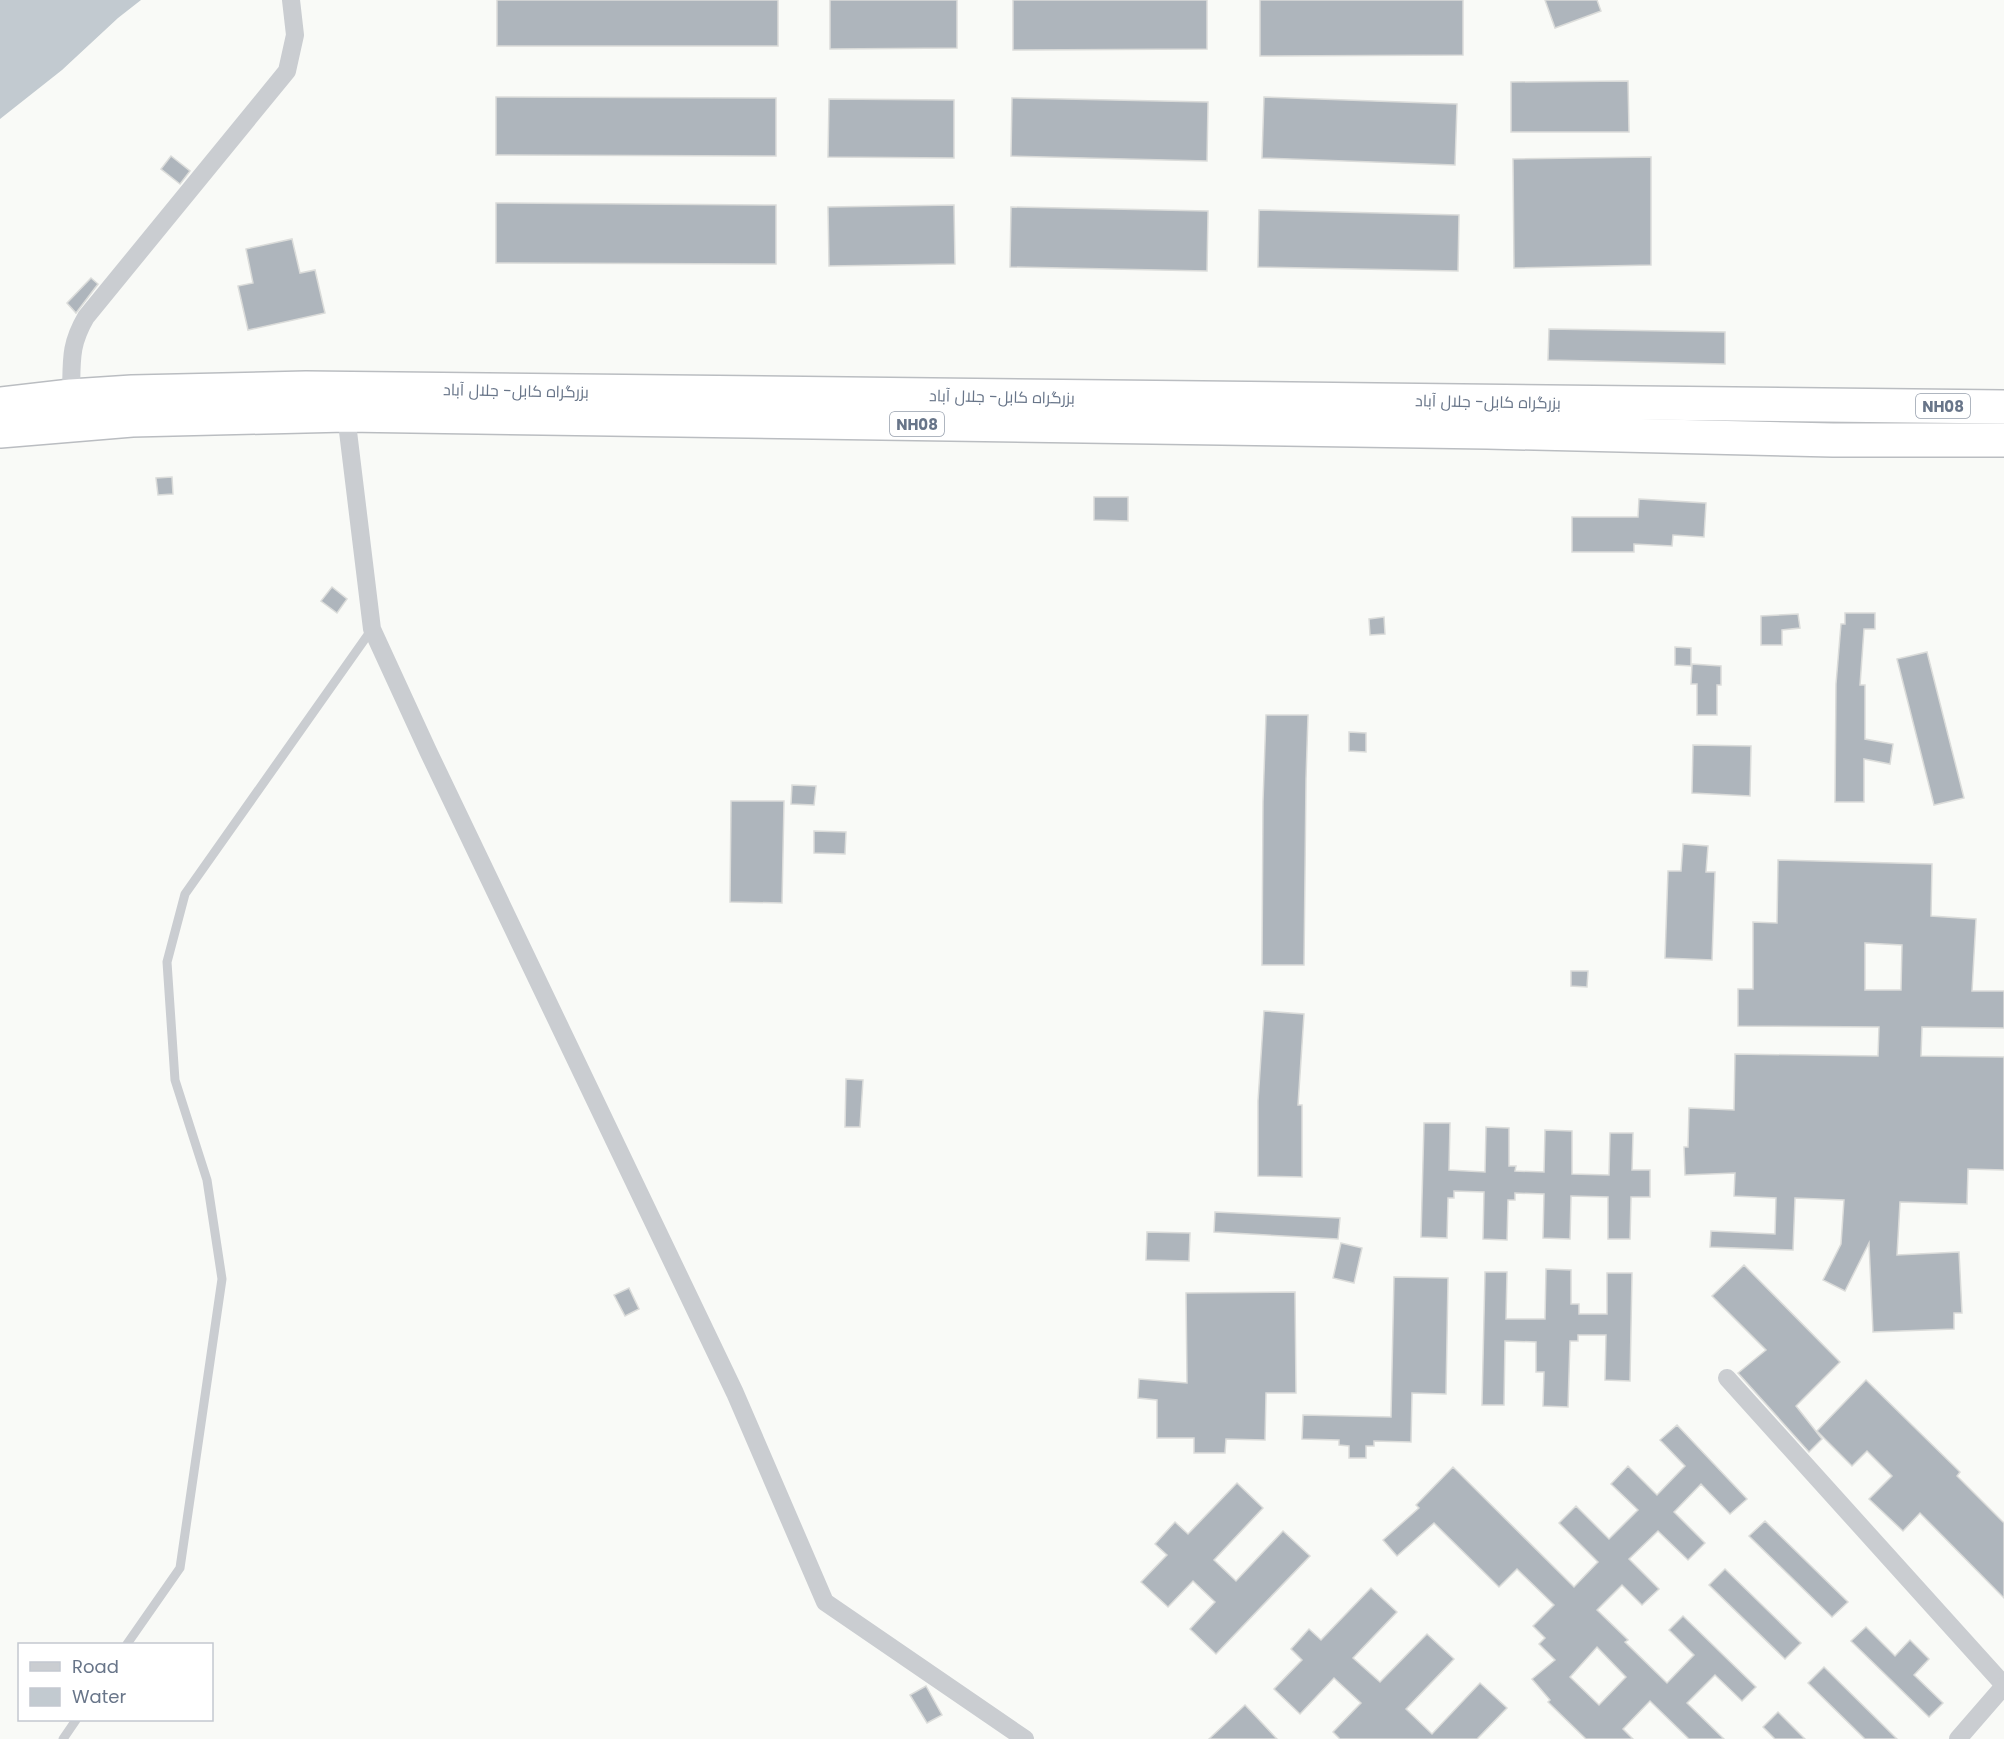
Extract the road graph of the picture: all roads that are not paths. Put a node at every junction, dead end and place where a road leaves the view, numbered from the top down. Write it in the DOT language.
graph roads {
  1 [pos="291,0"];
  2 [pos="71,396"];
  3 [pos="307,402"];
  4 [pos="423,403"];
  5 [pos="0,404"];
  6 [pos="132,406"];
  7 [pos="2004,407"];
  8 [pos="346,416"];
  9 [pos="1486,417"];
  10 [pos="0,431"];
  11 [pos="2004,440"];
  12 [pos="372,629"];
  13 [pos="1727,1378"];
  14 [pos="129,1643"];
  15 [pos="2004,1686"];
  16 [pos="75,1721"];
  17 [pos="63,1739"];
  18 [pos="1024,1739"];
  19 [pos="1958,1739"];
  1 -- 2 [label="street"];
  2 -- 5 [label="highway, بزرگراه کابل- جلال آباد / NH08"];
  2 -- 6 [label="highway, بزرگراه کابل- جلال آباد / NH08"];
  3 -- 4 [label="highway, بزرگراه کابل- جلال آباد / NH08"];
  3 -- 6 [label="highway, بزرگراه کابل- جلال آباد / NH08"];
  3 -- 8 [label="highway, بزرگراه کابل- جلال آباد / NH08"];
  4 -- 8 [label="highway, بزرگراه کابل- جلال آباد / NH08"];
  4 -- 9 [label="highway, بزرگراه کابل- جلال آباد / NH08"];
  6 -- 10 [label="highway, بزرگراه کابل- جلال آباد / NH08"];
  7 -- 9 [label="highway, بزرگراه کابل- جلال آباد / NH08"];
  8 -- 12 [label="street"];
  9 -- 11 [label="highway, بزرگراه کابل- جلال آباد / NH08"];
  12 -- 14 [label="lane"];
  12 -- 18 [label="street"];
  13 -- 15 [label="street"];
  15 -- 19 [label="street"];
  16 -- 17 [label="lane"];
}
